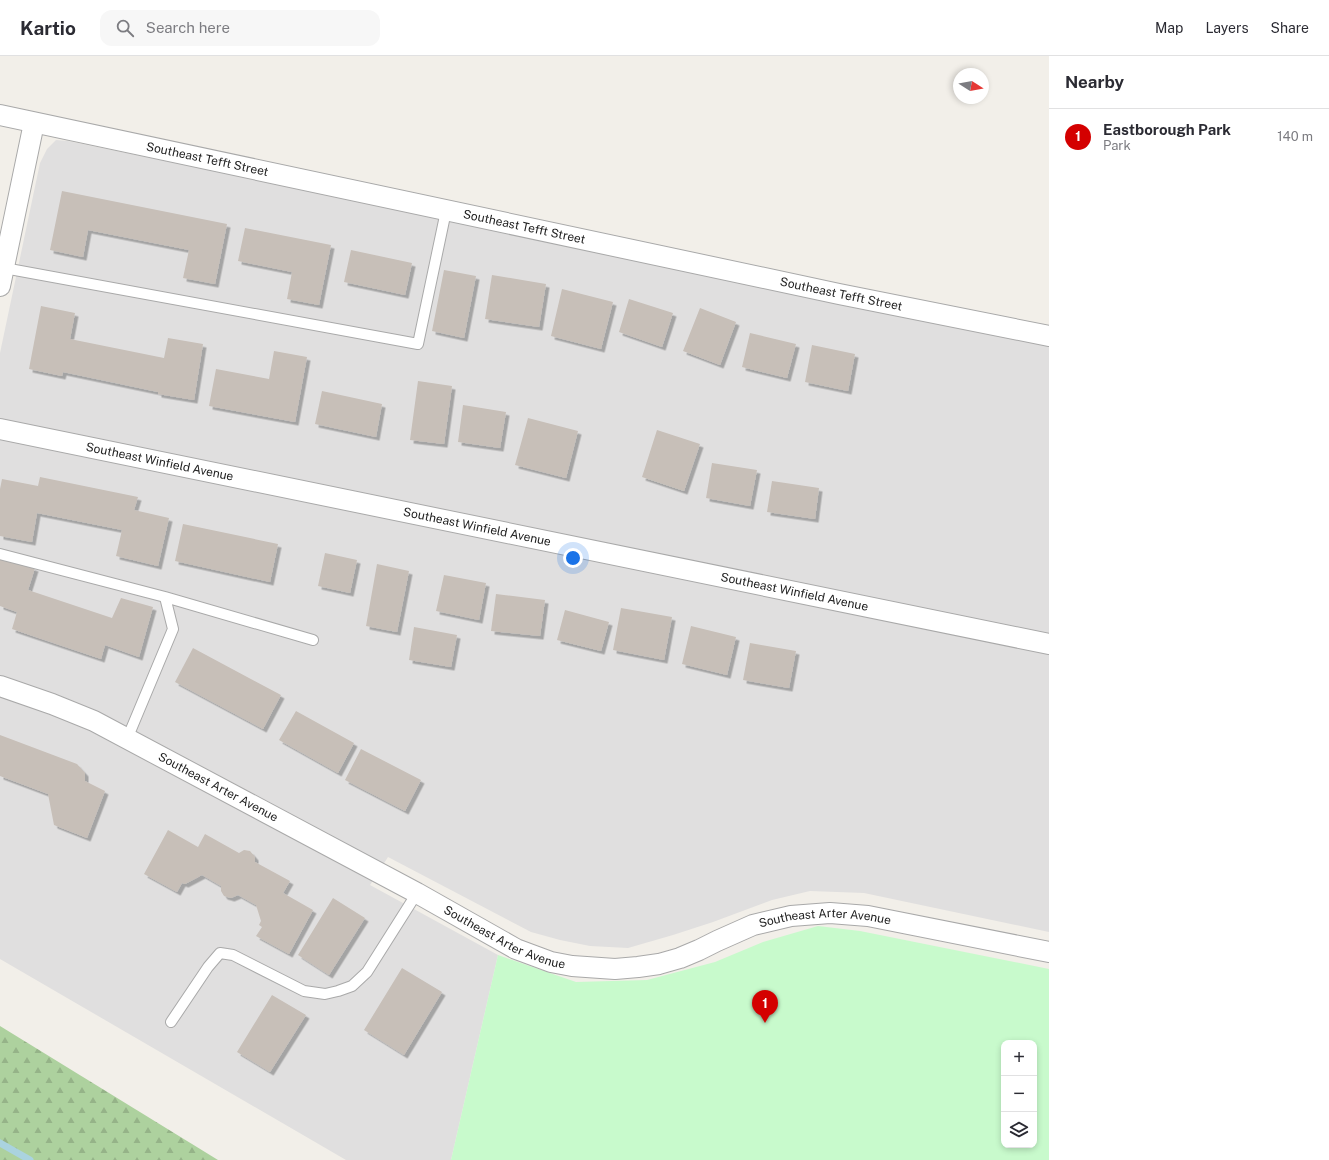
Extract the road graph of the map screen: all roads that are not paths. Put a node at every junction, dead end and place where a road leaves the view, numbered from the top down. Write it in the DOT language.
graph roads {
  1 [pos="0,116"];
  2 [pos="34,123"];
  3 [pos="446,211"];
  4 [pos="2,277"];
  5 [pos="1049,336"];
  6 [pos="0,429"];
  7 [pos="0,554"];
  8 [pos="166,597"];
  9 [pos="312,640"];
  10 [pos="1049,644"];
  11 [pos="0,686"];
  12 [pos="127,740"];
  13 [pos="417,893"];
  14 [pos="1049,952"];
  15 [pos="171,1022"];
  1 -- 2 [label="street, Southeast Tefft Street"];
  2 -- 3 [label="street, Southeast Tefft Street"];
  2 -- 4 [label="street"];
  3 -- 4 [label="lane"];
  3 -- 5 [label="street, Southeast Tefft Street"];
  6 -- 10 [label="street, Southeast Winfield Avenue"];
  7 -- 8 [label="lane"];
  8 -- 9 [label="lane"];
  8 -- 12 [label="lane"];
  11 -- 12 [label="street, Southeast Arter Avenue"];
  12 -- 13 [label="street, Southeast Arter Avenue"];
  13 -- 14 [label="street, Southeast Arter Avenue"];
  13 -- 15 [label="lane"];
}
